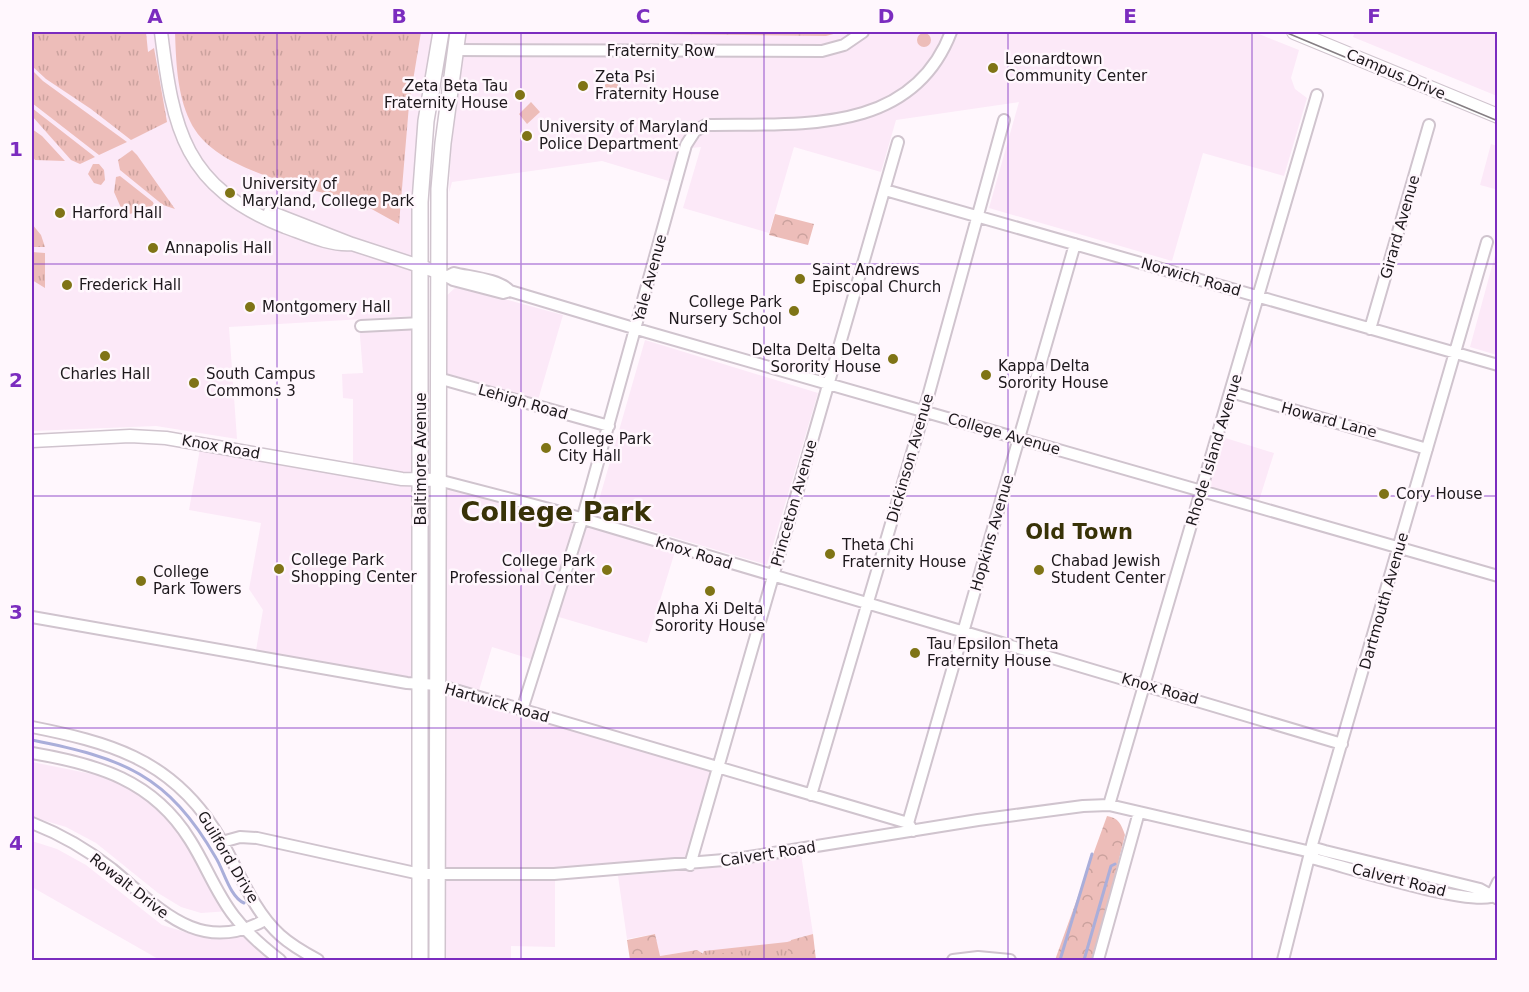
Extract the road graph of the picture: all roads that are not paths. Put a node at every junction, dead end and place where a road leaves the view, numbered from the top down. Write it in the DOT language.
graph roads {
  1 [pos="161,32"];
  2 [pos="441,32"];
  3 [pos="458,32"];
  4 [pos="863,32"];
  5 [pos="951,32"];
  6 [pos="1294,32"];
  7 [pos="454,50"];
  8 [pos="1317,95"];
  9 [pos="1497,116"];
  10 [pos="1004,120"];
  11 [pos="1429,124"];
  12 [pos="898,142"];
  13 [pos="885,190"];
  14 [pos="979,216"];
  15 [pos="1487,242"];
  16 [pos="1075,244"];
  17 [pos="420,267"];
  18 [pos="443,274"];
  19 [pos="1259,297"];
  20 [pos="421,323"];
  21 [pos="361,326"];
  22 [pos="636,329"];
  23 [pos="1370,329"];
  24 [pos="1454,353"];
  25 [pos="1497,365"];
  26 [pos="438,378"];
  27 [pos="829,384"];
  28 [pos="1231,392"];
  29 [pos="924,411"];
  30 [pos="609,426"];
  31 [pos="1019,439"];
  32 [pos="32,441"];
  33 [pos="1427,449"];
  34 [pos="421,480"];
  35 [pos="438,480"];
  36 [pos="1202,490"];
  37 [pos="582,520"];
  38 [pos="1400,548"];
  39 [pos="1497,576"];
  40 [pos="772,577"];
  41 [pos="867,604"];
  42 [pos="32,617"];
  43 [pos="963,633"];
  44 [pos="1145,684"];
  45 [pos="420,685"];
  46 [pos="438,685"];
  47 [pos="522,710"];
  48 [pos="32,727"];
  49 [pos="1342,744"];
  50 [pos="32,753"];
  51 [pos="718,767"];
  52 [pos="811,795"];
  53 [pos="1109,805"];
  54 [pos="1139,812"];
  55 [pos="32,824"];
  56 [pos="910,827"];
  57 [pos="222,842"];
  58 [pos="1311,852"];
  59 [pos="690,864"];
  60 [pos="420,874"];
  61 [pos="437,874"];
  62 [pos="1497,882"];
  63 [pos="1494,898"];
  64 [pos="266,920"];
  65 [pos="244,929"];
  66 [pos="280,960"];
  67 [pos="318,960"];
  68 [pos="420,960"];
  69 [pos="437,960"];
  70 [pos="953,960"];
  71 [pos="1010,960"];
  72 [pos="1098,960"];
  73 [pos="1283,960"];
  1 -- 17 [label="street"];
  2 -- 17 [label="main road, Baltimore Avenue"];
  3 -- 7 [label="main road, Baltimore Avenue"];
  4 -- 7 [label="street, Fraternity Row"];
  5 -- 22 [label="street, Yale Avenue"];
  6 -- 9 [label="main road, Campus Drive"];
  7 -- 18 [label="main road, Baltimore Avenue"];
  8 -- 19 [label="street, Rhode Island Avenue"];
  10 -- 14 [label="street, Dickinson Avenue"];
  11 -- 23 [label="street, Girard Avenue"];
  12 -- 13 [label="street, Princeton Avenue"];
  13 -- 14 [label="street, Norwich Road"];
  13 -- 27 [label="street, Princeton Avenue"];
  14 -- 16 [label="street, Norwich Road"];
  14 -- 29 [label="street, Dickinson Avenue"];
  15 -- 24 [label="street, Dartmouth Avenue"];
  16 -- 19 [label="street, Norwich Road"];
  16 -- 31 [label="street, Hopkins Avenue"];
  17 -- 18 [label="street"];
  17 -- 20 [label="main road, Baltimore Avenue"];
  18 -- 22 [label="street, College Avenue"];
  18 -- 26 [label="main road, Baltimore Avenue"];
  19 -- 23 [label="street, Norwich Road"];
  19 -- 28 [label="street, Rhode Island Avenue"];
  20 -- 21 [label="street"];
  20 -- 34 [label="main road, Baltimore Avenue"];
  22 -- 27 [label="street, College Avenue"];
  22 -- 30 [label="street, Yale Avenue"];
  23 -- 24 [label="street, Norwich Road"];
  24 -- 25 [label="street, Norwich Road"];
  24 -- 33 [label="street, Dartmouth Avenue"];
  26 -- 30 [label="street, Lehigh Road"];
  26 -- 35 [label="main road, Baltimore Avenue"];
  27 -- 29 [label="street, College Avenue"];
  27 -- 40 [label="street, Princeton Avenue"];
  28 -- 33 [label="street, Howard Lane"];
  28 -- 36 [label="street, Rhode Island Avenue"];
  29 -- 31 [label="street, College Avenue"];
  29 -- 41 [label="street, Dickinson Avenue"];
  30 -- 37 [label="street, Yale Avenue"];
  31 -- 36 [label="street, College Avenue"];
  31 -- 43 [label="street, Hopkins Avenue"];
  32 -- 34 [label="street, Knox Road"];
  33 -- 38 [label="street, Dartmouth Avenue"];
  34 -- 35 [label="street, Knox Road"];
  34 -- 45 [label="main road, Baltimore Avenue"];
  35 -- 37 [label="street, Knox Road"];
  35 -- 46 [label="main road, Baltimore Avenue"];
  36 -- 38 [label="street, College Avenue"];
  36 -- 44 [label="street, Rhode Island Avenue"];
  37 -- 40 [label="street, Knox Road"];
  37 -- 47 [label="street, Yale Avenue"];
  38 -- 39 [label="street, College Avenue"];
  38 -- 49 [label="street, Dartmouth Avenue"];
  40 -- 41 [label="street, Knox Road"];
  40 -- 51 [label="street, Princeton Avenue"];
  41 -- 43 [label="street, Knox Road"];
  41 -- 52 [label="street, Dickinson Avenue"];
  42 -- 45 [label="street, Hartwick Road"];
  43 -- 44 [label="street, Knox Road"];
  43 -- 56 [label="street, Hopkins Avenue"];
  44 -- 49 [label="street, Knox Road"];
  44 -- 53 [label="street, Rhode Island Avenue"];
  45 -- 46 [label="street, Hartwick Road"];
  45 -- 60 [label="main road, Baltimore Avenue"];
  46 -- 47 [label="street, Hartwick Road"];
  46 -- 61 [label="main road, Baltimore Avenue"];
  47 -- 51 [label="street, Hartwick Road"];
  48 -- 57 [label="street, Guilford Drive"];
  49 -- 58 [label="street, Dartmouth Avenue"];
  50 -- 65 [label="street, Guilford Drive"];
  51 -- 52 [label="street, Hartwick Road"];
  51 -- 59 [label="street, Princeton Avenue"];
  52 -- 56 [label="street, Hartwick Road"];
  53 -- 54 [label="street, Calvert Road"];
  53 -- 56 [label="street, Calvert Road"];
  54 -- 58 [label="street, Calvert Road"];
  54 -- 72 [label="street"];
  55 -- 65 [label="street, Rowalt Drive"];
  56 -- 59 [label="street, Calvert Road"];
  57 -- 60 [label="street, Calvert Road"];
  57 -- 64 [label="street, Guilford Drive"];
  58 -- 63 [label="street, Calvert Road"];
  58 -- 73 [label="street, Dartmouth Avenue"];
  59 -- 61 [label="street, Calvert Road"];
  60 -- 61 [label="street, Calvert Road"];
  60 -- 68 [label="main road, Baltimore Avenue"];
  61 -- 69 [label="main road, Baltimore Avenue"];
  62 -- 63 [label="street"];
  64 -- 65 [label="street, Rowalt Drive"];
  64 -- 67 [label="street, Guilford Drive"];
  65 -- 66 [label="street, Guilford Drive"];
  70 -- 71 [label="street"];
}
